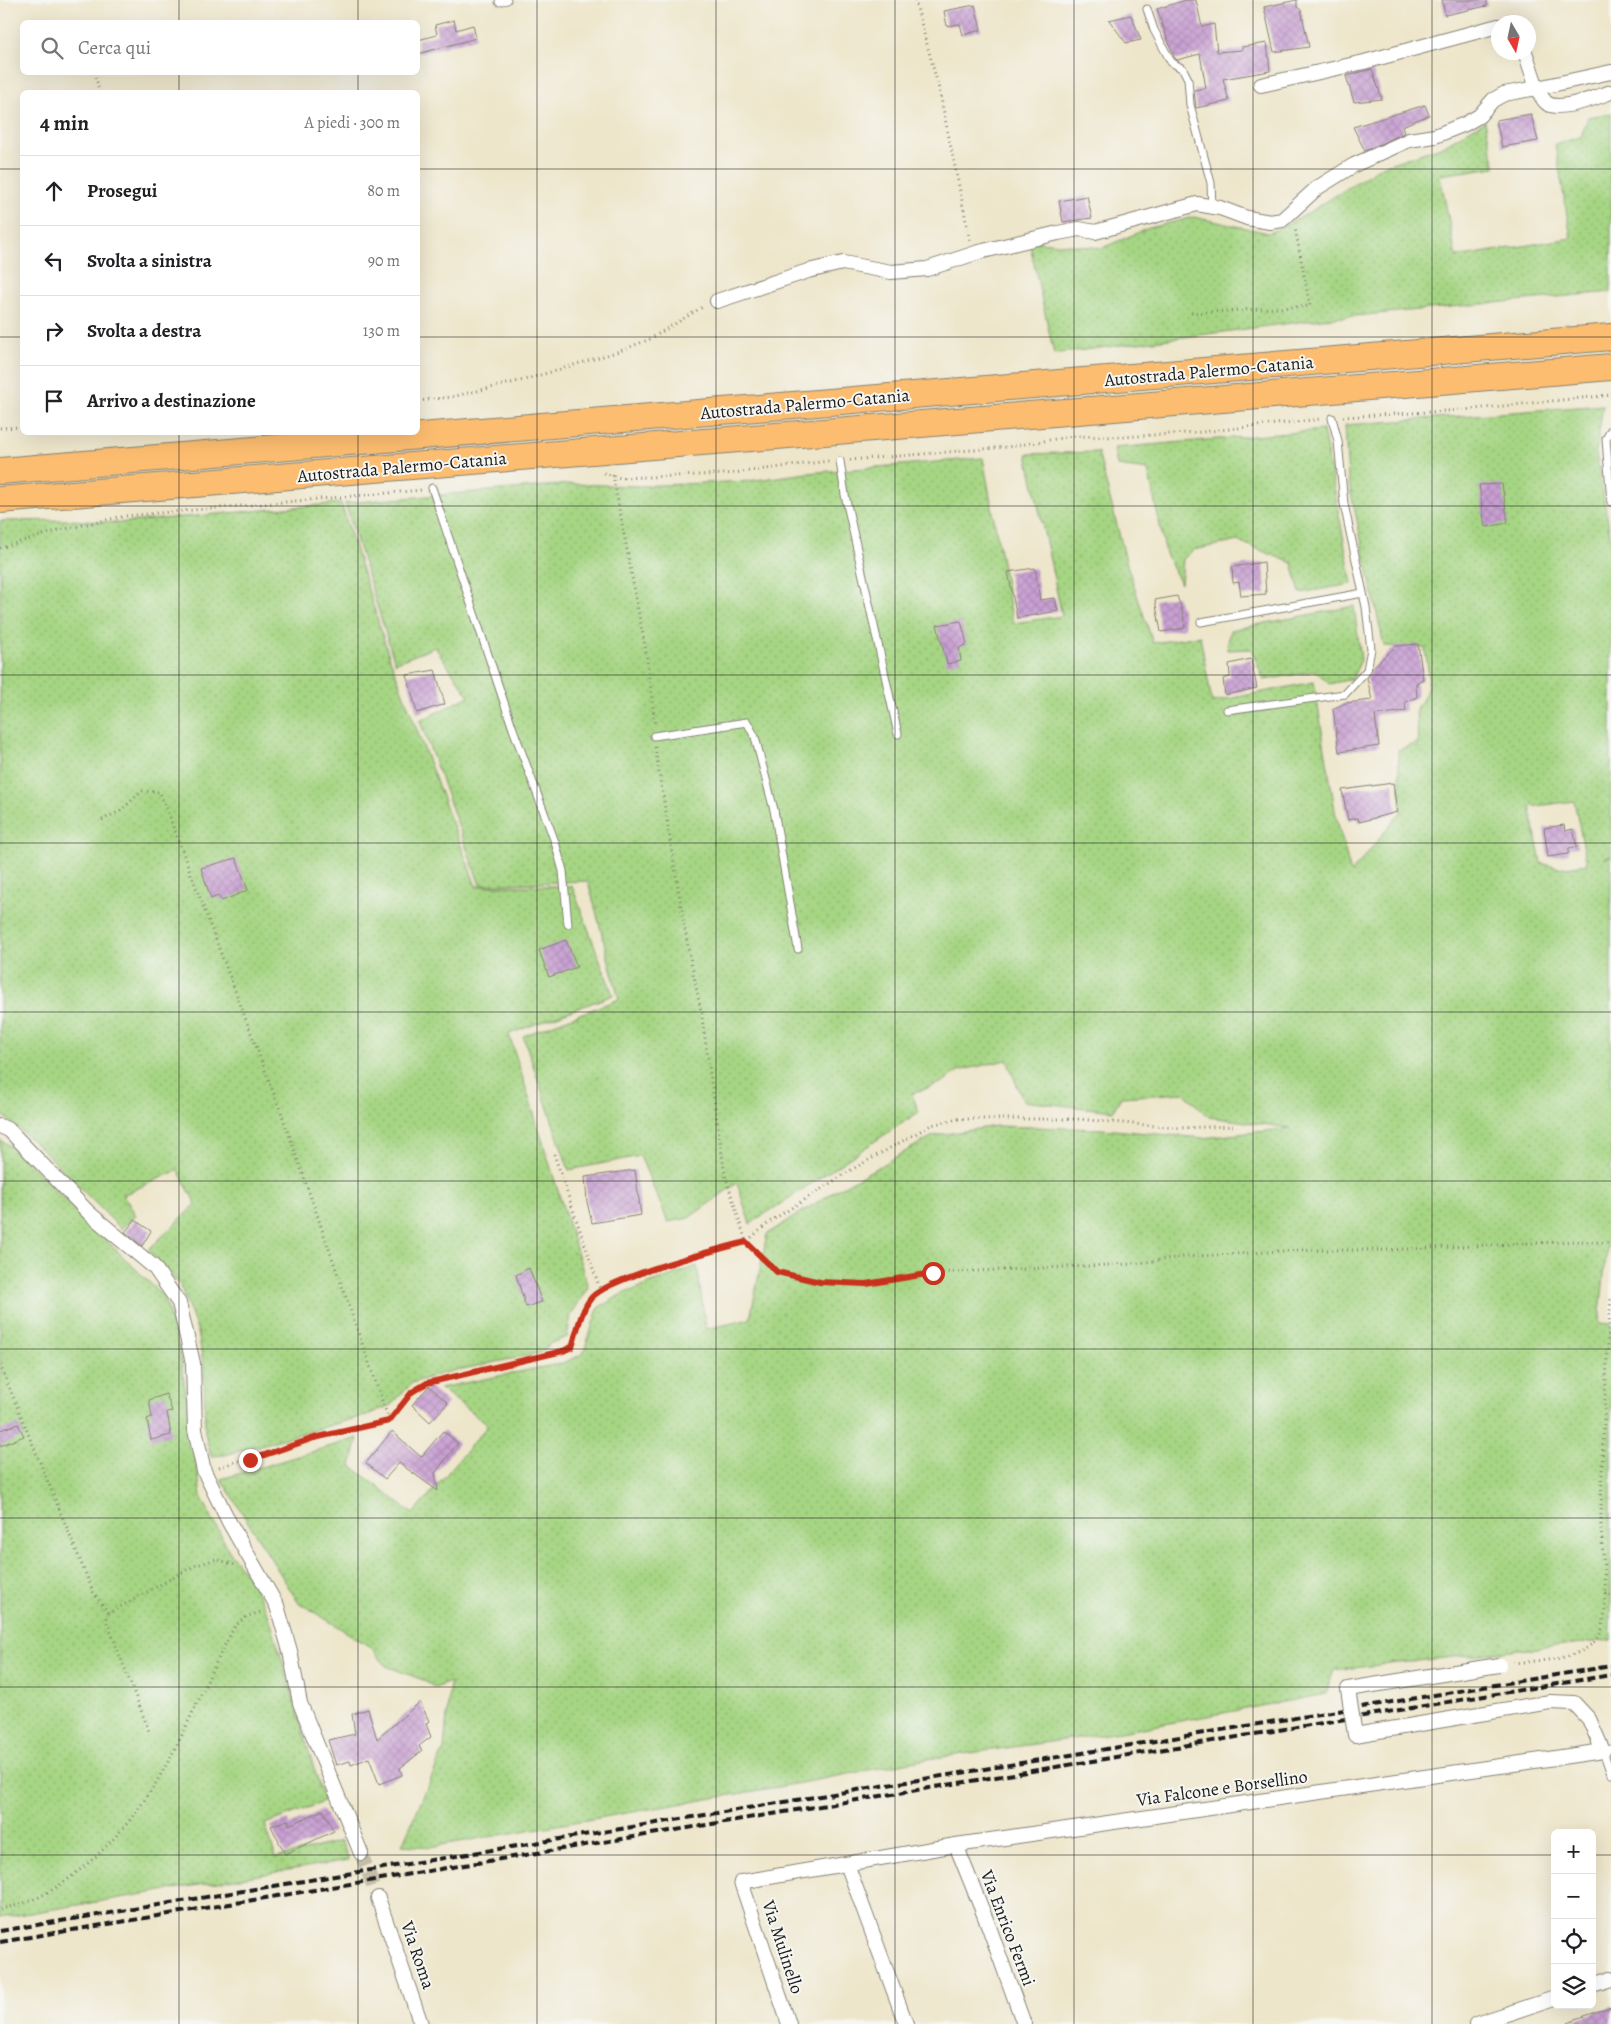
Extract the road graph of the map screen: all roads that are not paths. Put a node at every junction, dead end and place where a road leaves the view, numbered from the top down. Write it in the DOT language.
graph roads {
  1 [pos="507,0"];
  2 [pos="499,2"];
  3 [pos="1147,9"];
  4 [pos="1491,28"];
  5 [pos="1528,60"];
  6 [pos="1611,72"];
  7 [pos="1261,85"];
  8 [pos="1537,88"];
  9 [pos="1611,92"];
  10 [pos="1212,207"];
  11 [pos="717,301"];
  12 [pos="1611,337"];
  13 [pos="1611,367"];
  14 [pos="1332,418"];
  15 [pos="1611,430"];
  16 [pos="840,460"];
  17 [pos="0,471"];
  18 [pos="432,488"];
  19 [pos="0,500"];
  20 [pos="1611,502"];
  21 [pos="1363,593"];
  22 [pos="1201,622"];
  23 [pos="1228,710"];
  24 [pos="898,734"];
  25 [pos="654,736"];
  26 [pos="568,924"];
  27 [pos="798,949"];
  28 [pos="0,1126"];
  29 [pos="1498,1665"];
  30 [pos="1607,1750"];
  31 [pos="1611,1774"];
  32 [pos="956,1846"];
  33 [pos="361,1853"];
  34 [pos="846,1864"];
  35 [pos="741,1882"];
  36 [pos="378,1898"];
  37 [pos="1611,1979"];
  38 [pos="1596,1984"];
  39 [pos="1551,1999"];
  40 [pos="421,2024"];
  41 [pos="789,2024"];
  42 [pos="906,2024"];
  43 [pos="1024,2024"];
  44 [pos="1476,2024"];
  1 -- 2 [label="lane"];
  3 -- 10 [label="lane"];
  4 -- 7 [label="street"];
  5 -- 8 [label="street"];
  6 -- 8 [label="street"];
  8 -- 9 [label="street"];
  8 -- 10 [label="street"];
  10 -- 11 [label="street"];
  12 -- 17 [label="highway, Autostrada Palermo-Catania"];
  13 -- 19 [label="highway, Autostrada Palermo-Catania"];
  14 -- 21 [label="lane"];
  15 -- 20 [label="lane"];
  16 -- 24 [label="lane"];
  18 -- 26 [label="lane"];
  21 -- 22 [label="lane"];
  21 -- 23 [label="lane"];
  25 -- 27 [label="lane"];
  28 -- 33 [label="street"];
  29 -- 30 [label="street, bridge"];
  30 -- 31 [label="lane"];
  30 -- 32 [label="street, Via Falcone e Borsellino"];
  32 -- 34 [label="street, Via Falcone e Borsellino"];
  32 -- 43 [label="street, Via Enrico Fermi"];
  34 -- 35 [label="street, Via Falcone e Borsellino"];
  34 -- 42 [label="street"];
  35 -- 41 [label="street, Via Mulinello"];
  36 -- 40 [label="street, Via Roma"];
  37 -- 38 [label="street"];
  39 -- 44 [label="street"];
}
